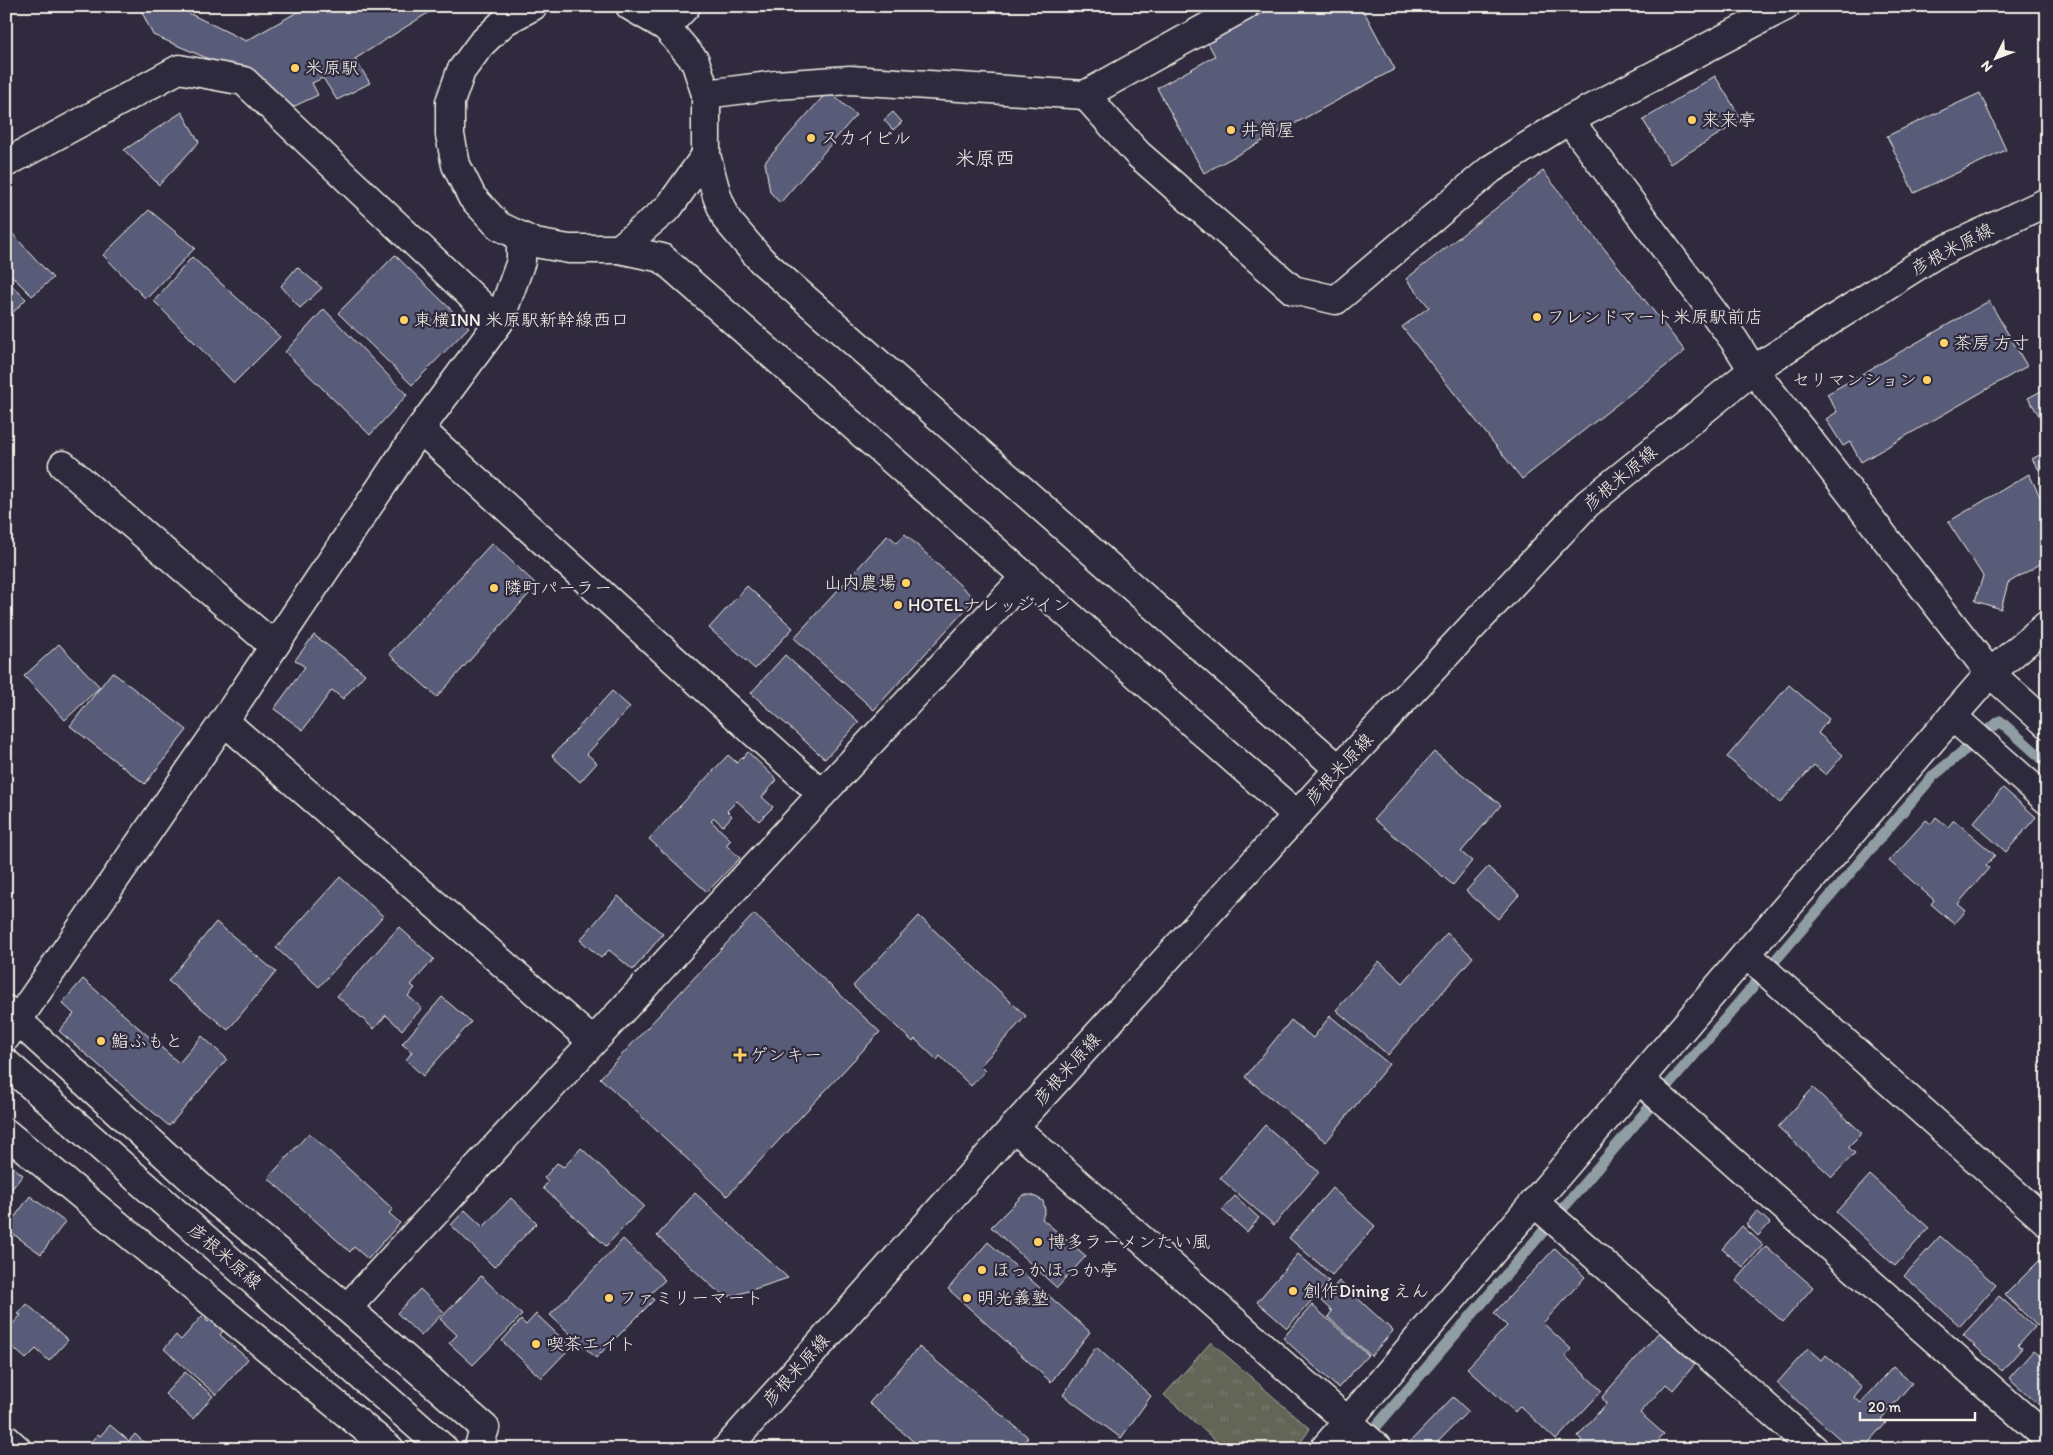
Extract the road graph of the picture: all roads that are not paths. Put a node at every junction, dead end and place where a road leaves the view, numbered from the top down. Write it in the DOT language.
graph roads {
  1 [pos="533,6"];
  2 [pos="630,6"];
  3 [pos="686,6"];
  4 [pos="1245,6"];
  5 [pos="1786,6"];
  6 [pos="666,27"];
  7 [pos="706,94"];
  8 [pos="1085,95"];
  9 [pos="1568,120"];
  10 [pos="706,155"];
  11 [pos="6,164"];
  12 [pos="2047,202"];
  13 [pos="521,237"];
  14 [pos="619,249"];
  15 [pos="499,322"];
  16 [pos="1753,370"];
  17 [pos="420,429"];
  18 [pos="63,465"];
  19 [pos="1026,576"];
  20 [pos="2047,625"];
  21 [pos="274,646"];
  22 [pos="1990,673"];
  23 [pos="1953,717"];
  24 [pos="224,722"];
  25 [pos="2047,724"];
  26 [pos="1339,769"];
  27 [pos="822,794"];
  28 [pos="2047,800"];
  29 [pos="1297,815"];
  30 [pos="1760,966"];
  31 [pos="10,1022"];
  32 [pos="592,1041"];
  33 [pos="13,1069"];
  34 [pos="1654,1092"];
  35 [pos="1014,1127"];
  36 [pos="6,1132"];
  37 [pos="1549,1215"];
  38 [pos="2047,1222"];
  39 [pos="347,1308"];
  40 [pos="1353,1425"];
  41 [pos="2047,1438"];
  42 [pos="6,1439"];
  43 [pos="17,1449"];
  44 [pos="390,1449"];
  45 [pos="444,1449"];
  46 [pos="478,1449"];
  47 [pos="726,1449"];
  48 [pos="1324,1449"];
  49 [pos="1379,1449"];
  50 [pos="1814,1449"];
  1 -- 13 [label="street"];
  2 -- 6 [label="street"];
  3 -- 6 [label="street"];
  4 -- 8 [label="street"];
  5 -- 9 [label="street"];
  6 -- 7 [label="street"];
  7 -- 8 [label="street"];
  7 -- 10 [label="street"];
  8 -- 9 [label="street"];
  9 -- 16 [label="street"];
  10 -- 14 [label="street"];
  10 -- 26 [label="street"];
  11 -- 15 [label="street"];
  12 -- 16 [label="street, 彦根米原線"];
  13 -- 14 [label="street"];
  13 -- 15 [label="street"];
  14 -- 19 [label="street"];
  15 -- 17 [label="street"];
  16 -- 22 [label="street"];
  16 -- 26 [label="street, 彦根米原線"];
  17 -- 21 [label="street"];
  17 -- 27 [label="street"];
  18 -- 21 [label="street"];
  19 -- 27 [label="street"];
  19 -- 29 [label="street"];
  20 -- 22 [label="street"];
  21 -- 24 [label="street"];
  22 -- 23 [label="street"];
  22 -- 25 [label="street"];
  23 -- 28 [label="street"];
  23 -- 30 [label="street"];
  24 -- 31 [label="street"];
  24 -- 32 [label="street"];
  26 -- 29 [label="street, 彦根米原線"];
  27 -- 32 [label="street"];
  29 -- 35 [label="street, 彦根米原線"];
  30 -- 34 [label="street"];
  30 -- 38 [label="street"];
  31 -- 39 [label="street"];
  32 -- 39 [label="street"];
  33 -- 45 [label="street, 彦根米原線"];
  34 -- 37 [label="street"];
  34 -- 41 [label="street"];
  35 -- 40 [label="street"];
  35 -- 47 [label="street, 彦根米原線"];
  36 -- 44 [label="street"];
  37 -- 40 [label="street"];
  37 -- 50 [label="street"];
  39 -- 46 [label="street"];
  40 -- 48 [label="street"];
  40 -- 49 [label="street"];
  42 -- 43 [label="street"];
}
